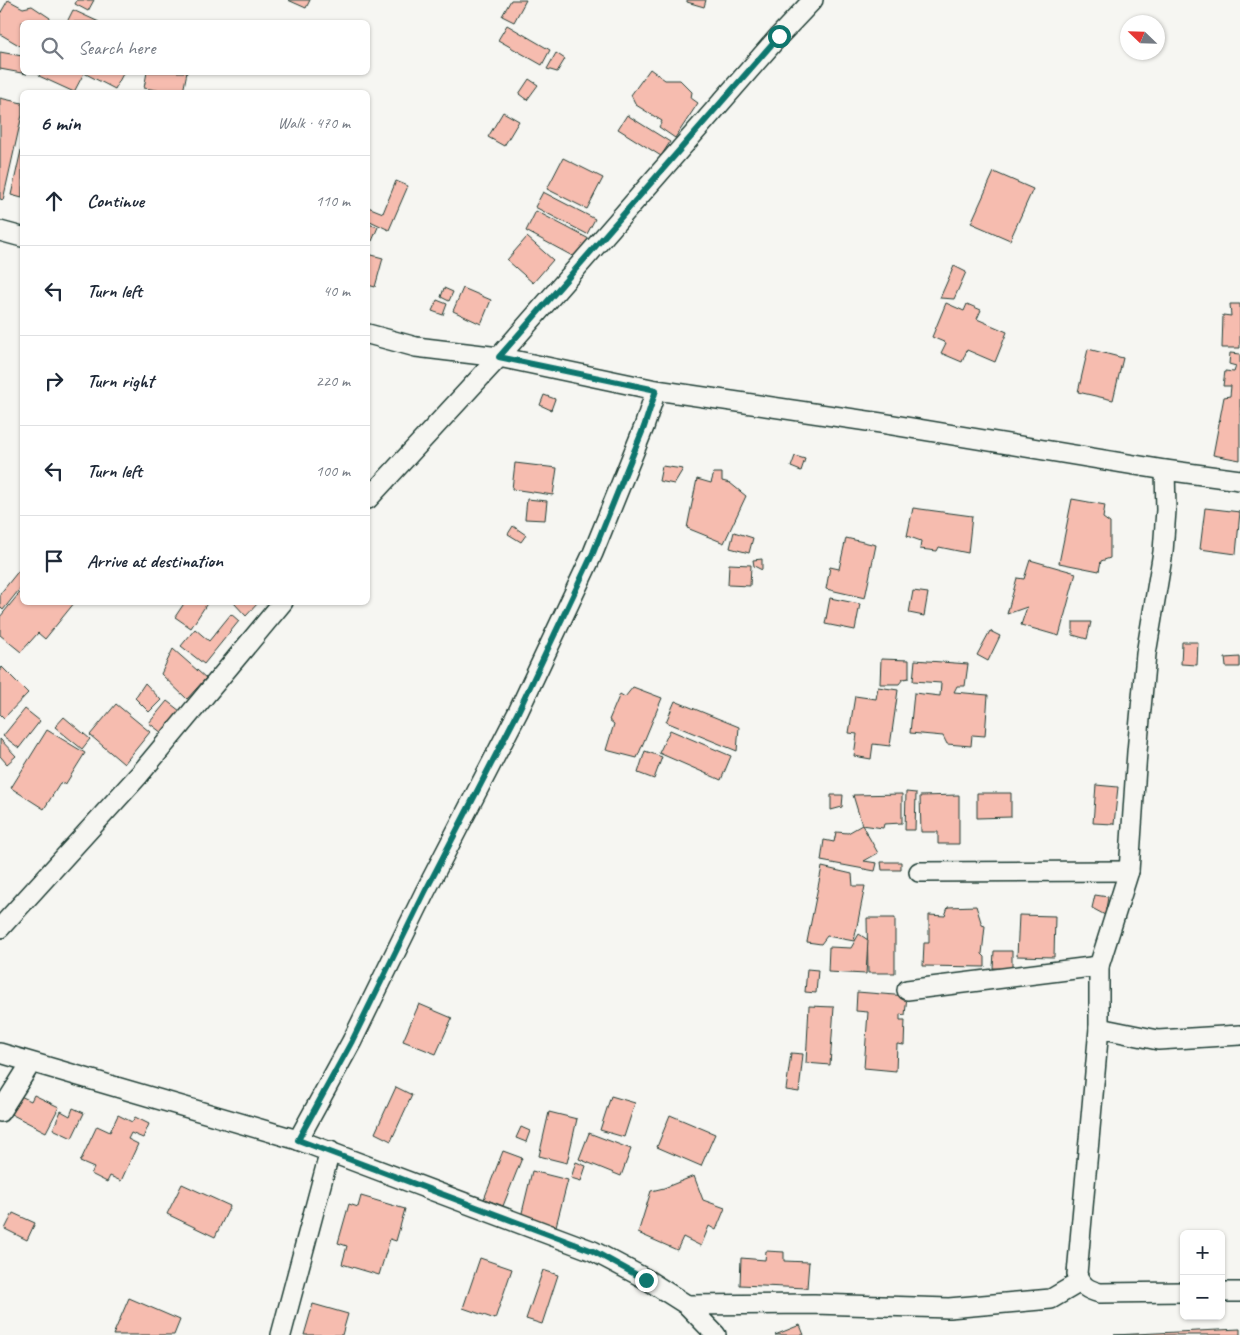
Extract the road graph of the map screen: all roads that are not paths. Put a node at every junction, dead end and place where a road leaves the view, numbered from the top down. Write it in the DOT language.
graph roads {
  1 [pos="813,0"];
  2 [pos="0,231"];
  3 [pos="20,236"];
  4 [pos="370,335"];
  5 [pos="499,357"];
  6 [pos="656,390"];
  7 [pos="1165,470"];
  8 [pos="1240,480"];
  9 [pos="370,497"];
  10 [pos="281,605"];
  11 [pos="1129,870"];
  12 [pos="919,872"];
  13 [pos="0,928"];
  14 [pos="1099,966"];
  15 [pos="907,990"];
  16 [pos="1099,1028"];
  17 [pos="1240,1035"];
  18 [pos="0,1054"];
  19 [pos="31,1063"];
  20 [pos="0,1112"];
  21 [pos="298,1140"];
  22 [pos="330,1152"];
  23 [pos="1080,1282"];
  24 [pos="1180,1292"];
  25 [pos="1225,1292"];
  26 [pos="1240,1292"];
  27 [pos="687,1305"];
  28 [pos="281,1335"];
  29 [pos="716,1335"];
  1 -- 5 [label="street"];
  2 -- 3 [label="street"];
  4 -- 5 [label="street"];
  5 -- 6 [label="street"];
  5 -- 9 [label="street"];
  6 -- 7 [label="street"];
  6 -- 21 [label="street"];
  7 -- 8 [label="street"];
  7 -- 11 [label="street"];
  10 -- 13 [label="street"];
  11 -- 12 [label="street"];
  11 -- 14 [label="street"];
  14 -- 15 [label="street"];
  14 -- 16 [label="street"];
  16 -- 17 [label="street"];
  16 -- 23 [label="street"];
  18 -- 19 [label="street"];
  19 -- 20 [label="street"];
  19 -- 21 [label="street"];
  21 -- 22 [label="street"];
  22 -- 27 [label="street"];
  22 -- 28 [label="street"];
  23 -- 24 [label="street"];
  23 -- 27 [label="street"];
  25 -- 26 [label="street"];
  27 -- 29 [label="street"];
}
